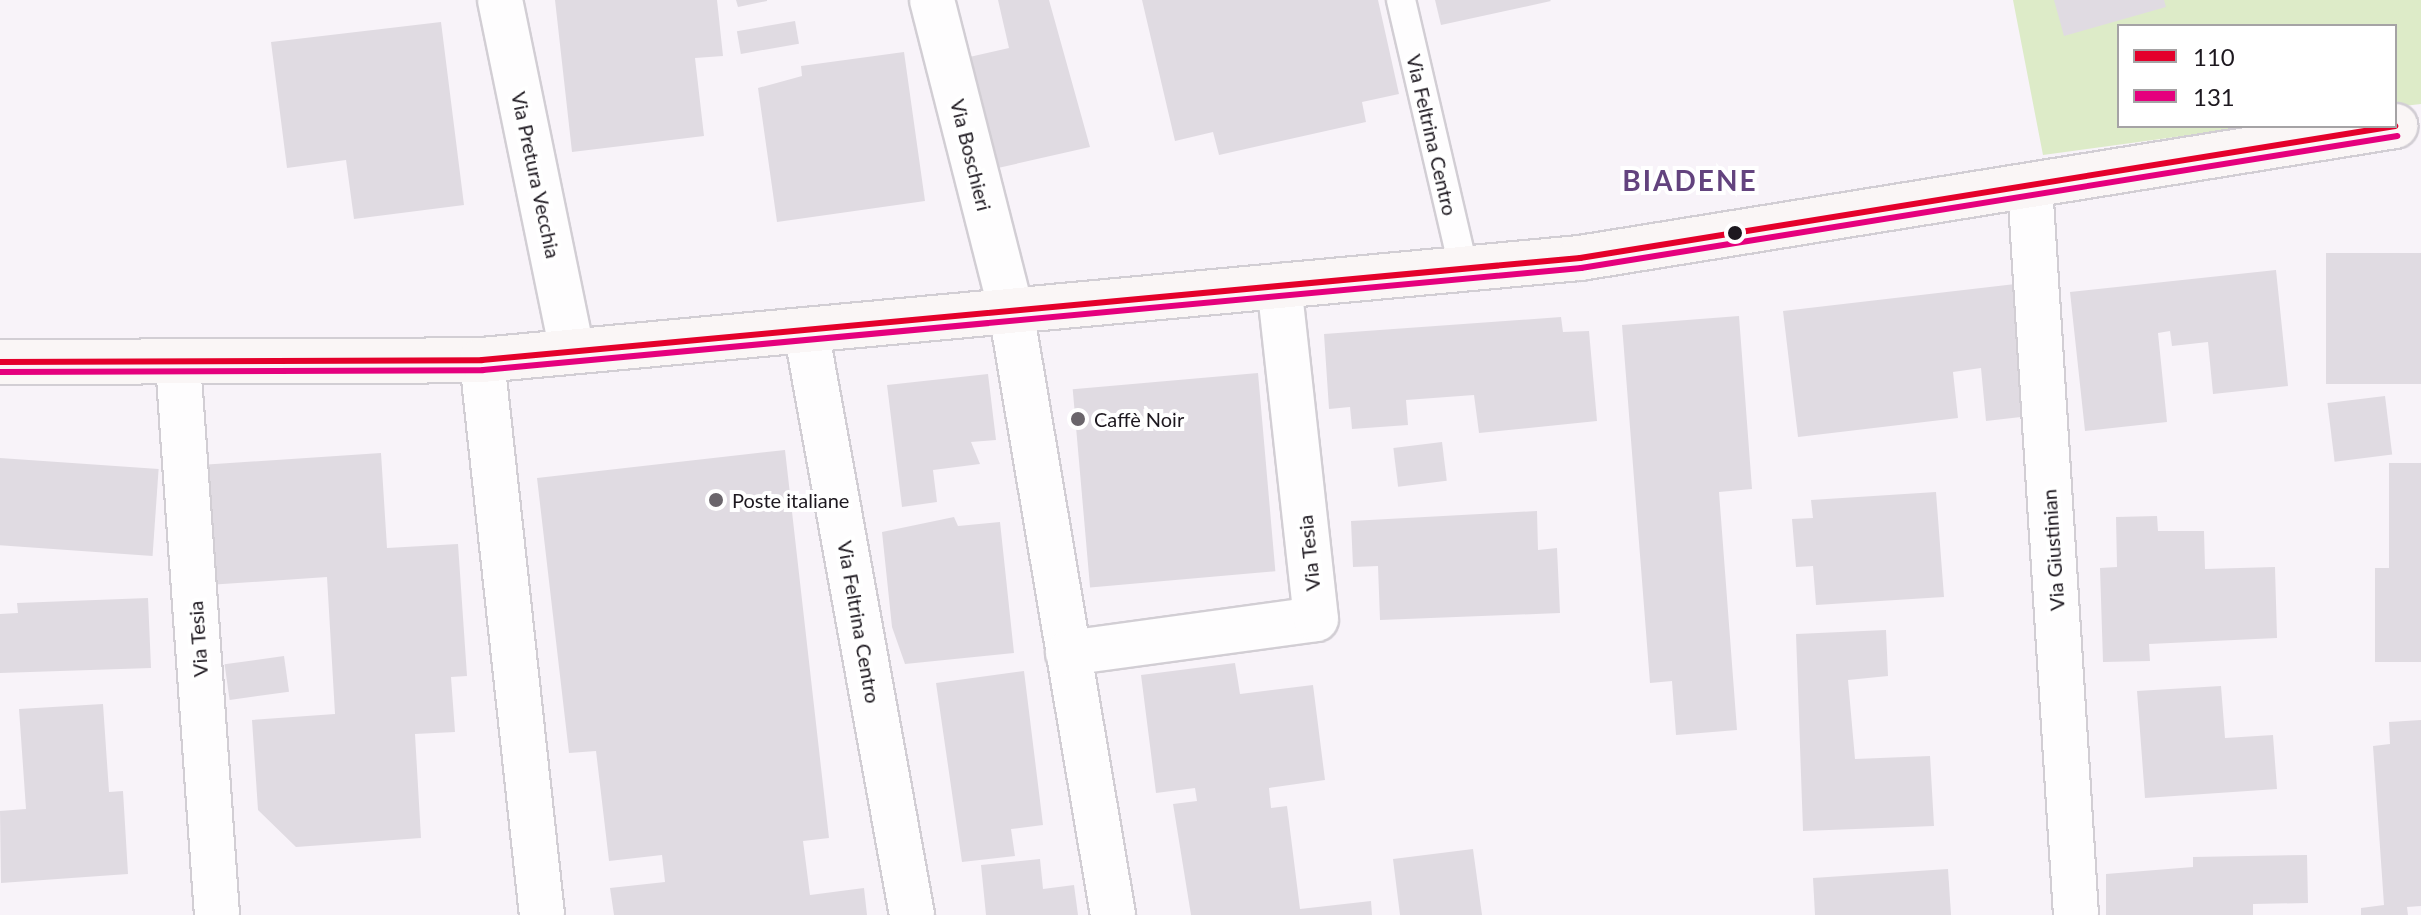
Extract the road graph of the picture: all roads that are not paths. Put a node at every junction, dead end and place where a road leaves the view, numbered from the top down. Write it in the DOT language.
graph roads {
  1 [pos="500,0"];
  2 [pos="932,0"];
  3 [pos="1401,0"];
  4 [pos="2421,122"];
  5 [pos="2397,126"];
  6 [pos="2383,128"];
  7 [pos="2030,186"];
  8 [pos="1464,270"];
  9 [pos="1279,286"];
  10 [pos="1011,311"];
  11 [pos="806,330"];
  12 [pos="572,350"];
  13 [pos="482,360"];
  14 [pos="0,362"];
  15 [pos="178,363"];
  16 [pos="1068,653"];
  17 [pos="217,915"];
  18 [pos="542,915"];
  19 [pos="912,915"];
  20 [pos="1113,915"];
  21 [pos="2076,915"];
  1 -- 12 [label="street, Via Pretura Vecchia"];
  2 -- 10 [label="street, Via Boschieri"];
  3 -- 8 [label="lane, Via Feltrina Centro"];
  4 -- 5 [label="main road"];
  6 -- 7 [label="main road"];
  7 -- 8 [label="main road"];
  7 -- 21 [label="street, Via Giustinian"];
  8 -- 9 [label="main road"];
  9 -- 10 [label="main road"];
  9 -- 16 [label="street, Via Tesia"];
  10 -- 11 [label="main road"];
  10 -- 16 [label="street"];
  11 -- 12 [label="main road"];
  11 -- 19 [label="street, Via Feltrina Centro"];
  12 -- 13 [label="main road"];
  13 -- 15 [label="main road"];
  13 -- 18 [label="street"];
  14 -- 15 [label="main road"];
  15 -- 17 [label="street, Via Tesia"];
  16 -- 20 [label="street"];
}
